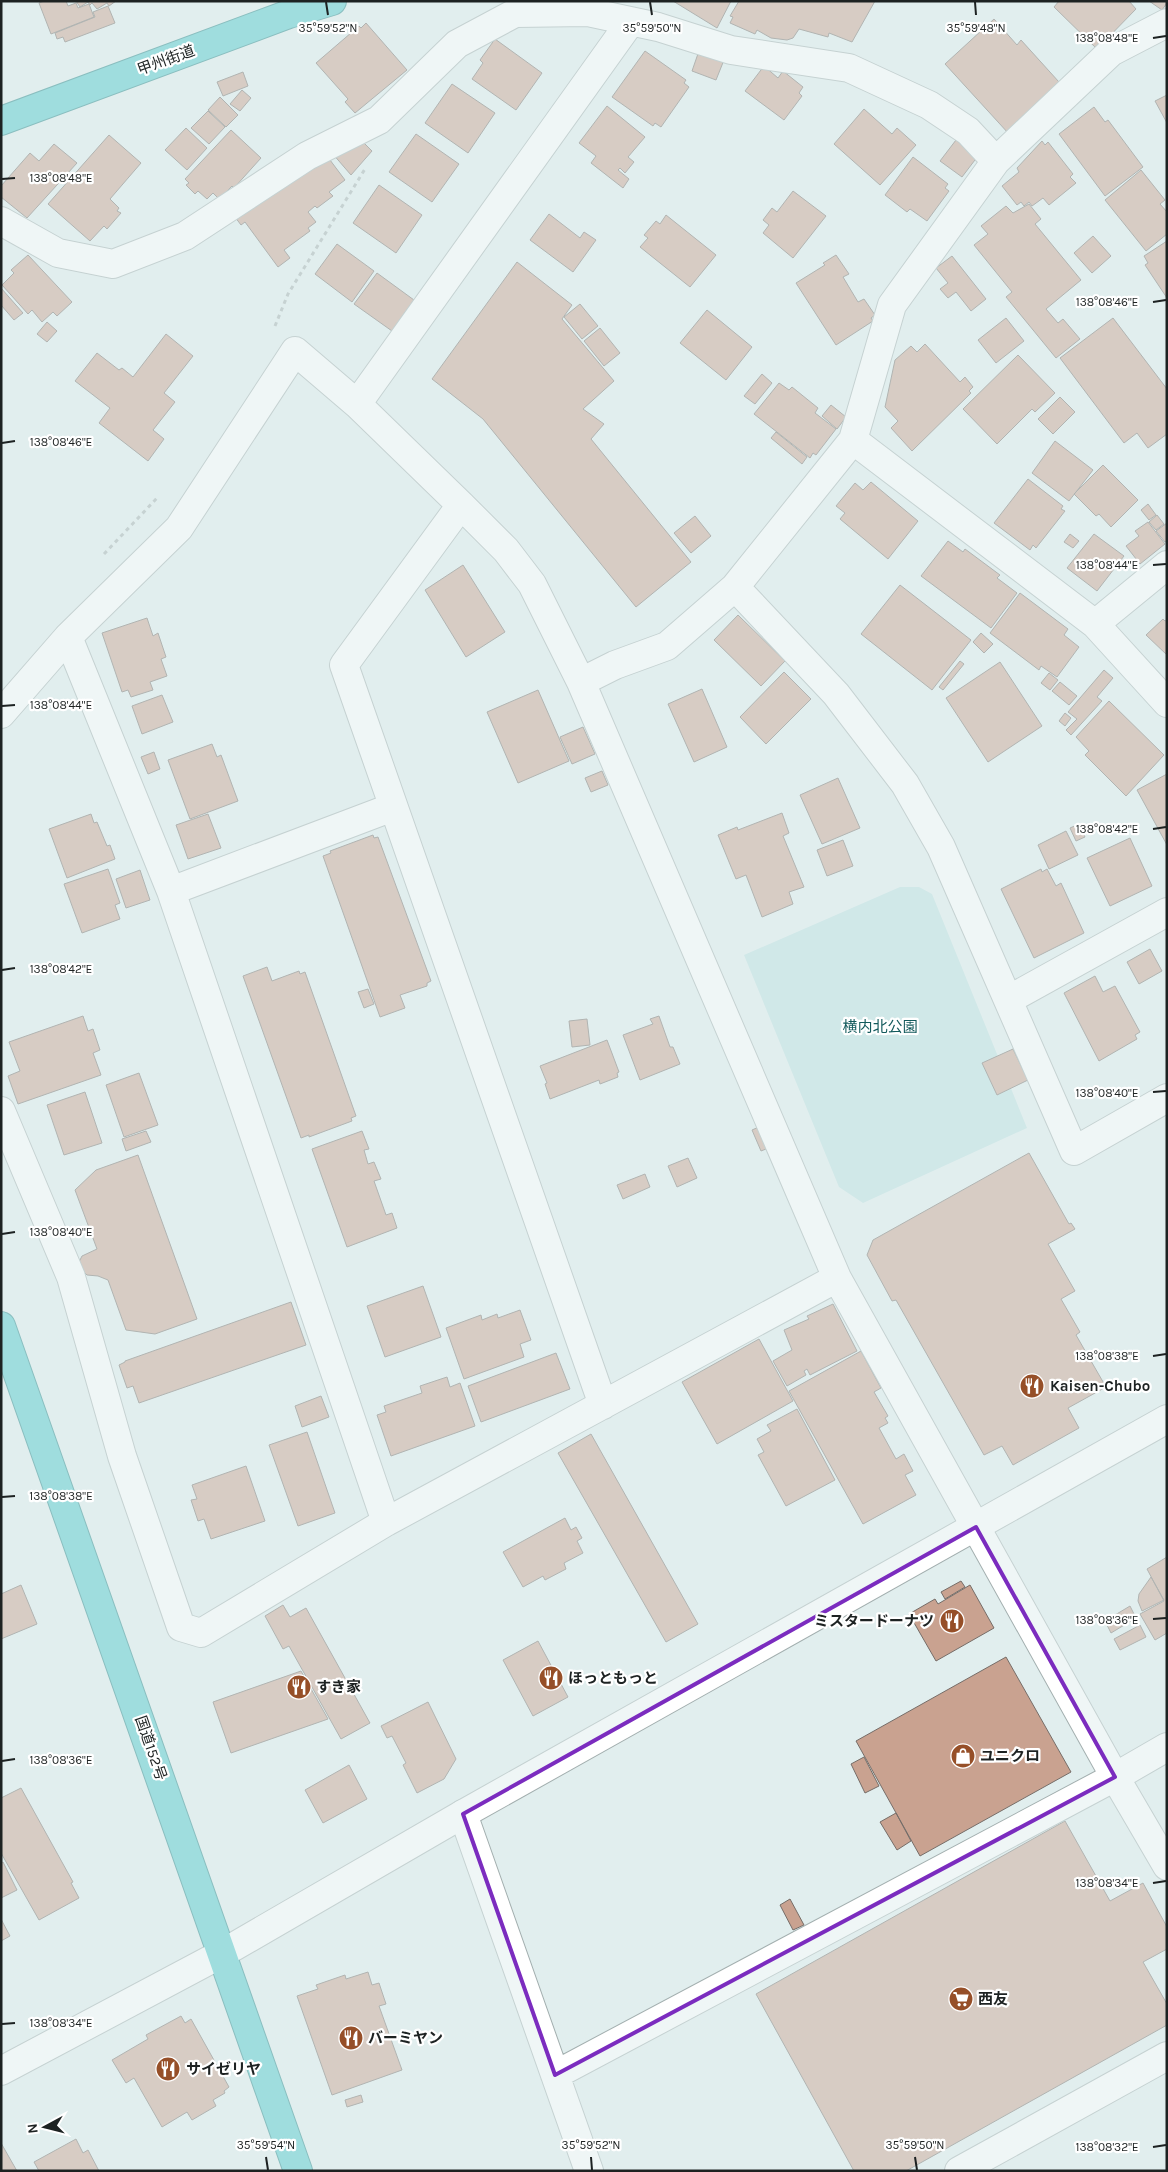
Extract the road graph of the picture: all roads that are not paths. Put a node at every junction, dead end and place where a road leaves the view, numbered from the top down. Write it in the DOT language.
graph roads {
  1 [pos="332,1"];
  2 [pos="631,21"];
  3 [pos="1167,23"];
  4 [pos="1,121"];
  5 [pos="996,162"];
  6 [pos="1,221"];
  7 [pos="357,404"];
  8 [pos="853,440"];
  9 [pos="461,505"];
  10 [pos="1167,565"];
  11 [pos="735,587"];
  12 [pos="1095,624"];
  13 [pos="68,637"];
  14 [pos="581,682"];
  15 [pos="1167,704"];
  16 [pos="1,714"];
  17 [pos="393,807"];
  18 [pos="171,891"];
  19 [pos="1167,912"];
  20 [pos="1008,1000"];
  21 [pos="1167,1098"];
  22 [pos="1,1111"];
  23 [pos="837,1278"];
  24 [pos="1,1326"];
  25 [pos="603,1405"];
  26 [pos="1167,1419"];
  27 [pos="386,1522"];
  28 [pos="976,1526"];
  29 [pos="1167,1747"];
  30 [pos="1115,1777"];
  31 [pos="463,1814"];
  32 [pos="1167,1866"];
  33 [pos="223,1953"];
  34 [pos="1167,2056"];
  35 [pos="1,2071"];
  36 [pos="555,2075"];
  37 [pos="298,2171"];
  38 [pos="589,2171"];
  39 [pos="959,2171"];
  1 -- 4 [label="highway, 甲州街道"];
  2 -- 5 [label="street"];
  2 -- 6 [label="street"];
  2 -- 7 [label="street"];
  3 -- 5 [label="street"];
  5 -- 8 [label="street"];
  7 -- 9 [label="street"];
  7 -- 13 [label="street"];
  8 -- 11 [label="street"];
  8 -- 12 [label="street"];
  9 -- 14 [label="street"];
  9 -- 17 [label="street"];
  10 -- 12 [label="street"];
  11 -- 14 [label="street"];
  11 -- 20 [label="street"];
  12 -- 15 [label="street"];
  13 -- 16 [label="street"];
  13 -- 18 [label="street"];
  14 -- 23 [label="street"];
  17 -- 18 [label="street"];
  17 -- 25 [label="street"];
  18 -- 27 [label="street"];
  19 -- 20 [label="street"];
  20 -- 21 [label="street"];
  22 -- 27 [label="street"];
  23 -- 25 [label="street"];
  23 -- 28 [label="street"];
  24 -- 33 [label="highway, 国道152号"];
  25 -- 27 [label="street"];
  26 -- 28 [label="street"];
  28 -- 30 [label="street"];
  28 -- 31 [label="street"];
  29 -- 30 [label="street"];
  30 -- 32 [label="street"];
  30 -- 36 [label="street"];
  31 -- 33 [label="street"];
  31 -- 36 [label="street"];
  33 -- 35 [label="street"];
  33 -- 37 [label="highway, 国道152号"];
  34 -- 39 [label="street"];
  36 -- 38 [label="street"];
}
